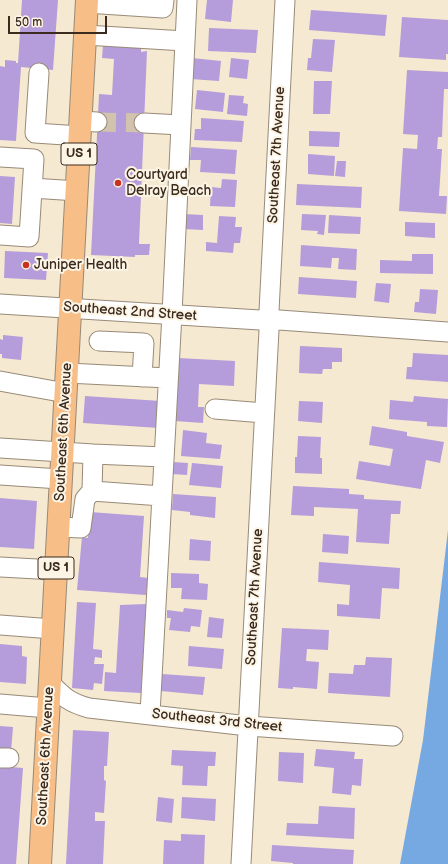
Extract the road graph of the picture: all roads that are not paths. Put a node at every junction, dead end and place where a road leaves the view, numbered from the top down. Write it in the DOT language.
graph roads {
  1 [pos="164,0"];
  2 [pos="186,0"];
  3 [pos="285,0"];
  4 [pos="87,1"];
  5 [pos="85,35"];
  6 [pos="185,41"];
  7 [pos="39,73"];
  8 [pos="144,123"];
  9 [pos="181,125"];
  10 [pos="86,126"];
  11 [pos="0,157"];
  12 [pos="32,188"];
  13 [pos="77,190"];
  14 [pos="0,235"];
  15 [pos="0,304"];
  16 [pos="71,308"];
  17 [pos="172,314"];
  18 [pos="269,320"];
  19 [pos="448,332"];
  20 [pos="99,341"];
  21 [pos="142,377"];
  22 [pos="168,378"];
  23 [pos="0,381"];
  24 [pos="66,383"];
  25 [pos="215,409"];
  26 [pos="264,413"];
  27 [pos="0,448"];
  28 [pos="62,453"];
  29 [pos="93,454"];
  30 [pos="164,457"];
  31 [pos="0,475"];
  32 [pos="60,479"];
  33 [pos="92,491"];
  34 [pos="162,496"];
  35 [pos="58,527"];
  36 [pos="0,567"];
  37 [pos="56,570"];
  38 [pos="0,625"];
  39 [pos="53,629"];
  40 [pos="50,683"];
  41 [pos="0,704"];
  42 [pos="48,708"];
  43 [pos="150,714"];
  44 [pos="248,726"];
  45 [pos="393,736"];
  46 [pos="40,864"];
  47 [pos="241,864"];
  1 -- 4 [label="street"];
  2 -- 6 [label="street"];
  3 -- 18 [label="street, Southeast 7th Avenue"];
  4 -- 5 [label="main road, Southeast 6th Avenue / US 1"];
  5 -- 6 [label="street"];
  5 -- 10 [label="main road, Southeast 6th Avenue / US 1"];
  6 -- 9 [label="street"];
  7 -- 10 [label="street"];
  8 -- 9 [label="street"];
  9 -- 17 [label="street"];
  10 -- 13 [label="main road, Southeast 6th Avenue / US 1"];
  11 -- 12 [label="street"];
  12 -- 13 [label="street"];
  12 -- 14 [label="street"];
  13 -- 16 [label="main road, Southeast 6th Avenue / US 1"];
  15 -- 16 [label="street, Southeast 2nd Street"];
  16 -- 17 [label="street, Southeast 2nd Street"];
  16 -- 24 [label="main road, Southeast 6th Avenue / US 1"];
  17 -- 18 [label="street, Southeast 2nd Street"];
  17 -- 22 [label="street"];
  18 -- 19 [label="street, Southeast 2nd Street"];
  18 -- 26 [label="street, Southeast 7th Avenue"];
  20 -- 21 [label="street"];
  21 -- 22 [label="street"];
  21 -- 24 [label="street"];
  22 -- 30 [label="street"];
  23 -- 24 [label="street"];
  24 -- 28 [label="main road, Southeast 6th Avenue / US 1"];
  25 -- 26 [label="street"];
  26 -- 44 [label="street, Southeast 7th Avenue"];
  27 -- 28 [label="street"];
  28 -- 29 [label="street"];
  28 -- 32 [label="main road, Southeast 6th Avenue / US 1"];
  29 -- 30 [label="street"];
  29 -- 33 [label="street"];
  30 -- 34 [label="street"];
  31 -- 32 [label="street"];
  32 -- 35 [label="main road, Southeast 6th Avenue / US 1"];
  33 -- 34 [label="street"];
  33 -- 35 [label="street"];
  34 -- 43 [label="street"];
  35 -- 37 [label="main road, Southeast 6th Avenue / US 1"];
  36 -- 37 [label="street"];
  37 -- 39 [label="main road, Southeast 6th Avenue / US 1"];
  38 -- 39 [label="street"];
  39 -- 40 [label="main road, Southeast 6th Avenue / US 1"];
  40 -- 42 [label="main road, Southeast 6th Avenue / US 1"];
  40 -- 43 [label="street, Southeast 3rd Street"];
  41 -- 42 [label="street"];
  42 -- 46 [label="main road, Southeast 6th Avenue / US 1"];
  43 -- 44 [label="street, Southeast 3rd Street"];
  44 -- 45 [label="street, Southeast 3rd Street"];
  44 -- 47 [label="street, Southeast 7th Avenue"];
}
